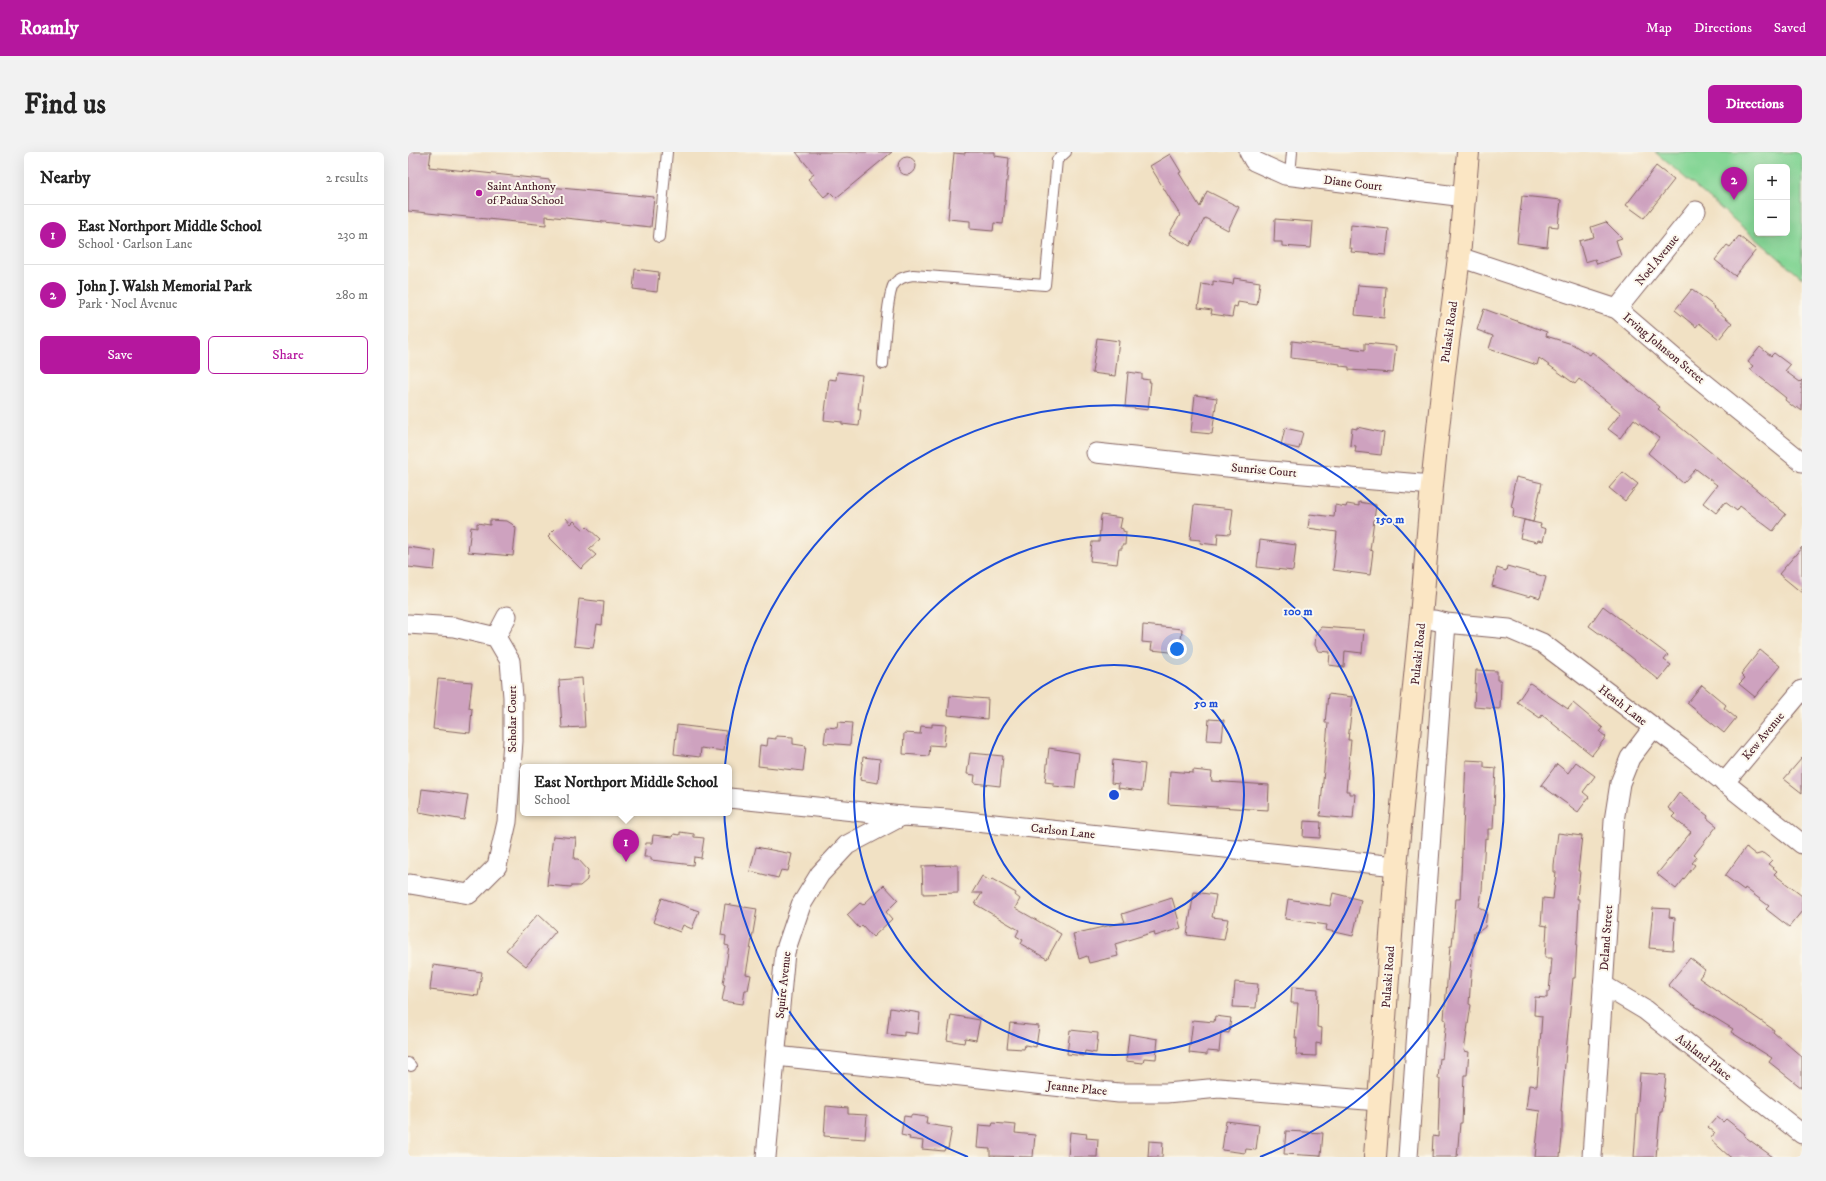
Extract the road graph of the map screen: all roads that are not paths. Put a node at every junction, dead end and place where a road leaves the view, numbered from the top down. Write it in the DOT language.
graph roads {
  1 [pos="667,152"];
  2 [pos="1066,152"];
  3 [pos="1249,152"];
  4 [pos="1292,152"];
  5 [pos="1468,152"];
  6 [pos="1290,175"];
  7 [pos="1465,197"];
  8 [pos="1696,211"];
  9 [pos="659,237"];
  10 [pos="1459,257"];
  11 [pos="1617,309"];
  12 [pos="883,364"];
  13 [pos="1096,453"];
  14 [pos="1802,462"];
  15 [pos="1432,484"];
  16 [pos="507,616"];
  17 [pos="1422,617"];
  18 [pos="1446,623"];
  19 [pos="408,624"];
  20 [pos="496,637"];
  21 [pos="1802,690"];
  22 [pos="1653,728"];
  23 [pos="1724,783"];
  24 [pos="732,798"];
  25 [pos="902,816"];
  26 [pos="1802,844"];
  27 [pos="1396,866"];
  28 [pos="410,884"];
  29 [pos="1603,985"];
  30 [pos="776,1056"];
  31 [pos="1378,1101"];
  32 [pos="1802,1134"];
  33 [pos="766,1157"];
  34 [pos="1375,1157"];
  35 [pos="1408,1157"];
  36 [pos="1592,1157"];
  1 -- 9 [label="lane"];
  2 -- 12 [label="lane"];
  3 -- 6 [label="street, Diane Court"];
  4 -- 6 [label="lane"];
  5 -- 7 [label="main road, Pulaski Road"];
  6 -- 7 [label="street, Diane Court"];
  7 -- 10 [label="main road, Pulaski Road"];
  8 -- 11 [label="street, Noel Avenue"];
  10 -- 11 [label="street, Irving Johnson Street"];
  10 -- 15 [label="main road, Pulaski Road"];
  11 -- 14 [label="street, Irving Johnson Street"];
  13 -- 15 [label="street, Sunrise Court"];
  15 -- 17 [label="main road, Pulaski Road"];
  16 -- 20 [label="street"];
  17 -- 18 [label="street, Heath Lane"];
  17 -- 27 [label="main road, Pulaski Road"];
  18 -- 22 [label="street, Heath Lane"];
  18 -- 35 [label="street"];
  19 -- 20 [label="street"];
  20 -- 28 [label="street, Scholar Court"];
  21 -- 23 [label="street, Kew Avenue"];
  22 -- 23 [label="street, Heath Lane"];
  22 -- 29 [label="street, Deland Street"];
  23 -- 26 [label="street, Heath Lane"];
  24 -- 25 [label="street, Carlson Lane"];
  25 -- 27 [label="street, Carlson Lane"];
  25 -- 30 [label="street, Squire Avenue"];
  27 -- 31 [label="main road, Pulaski Road"];
  29 -- 32 [label="street, Ashland Place"];
  29 -- 36 [label="street, Deland Street"];
  30 -- 31 [label="street, Jeanne Place"];
  30 -- 33 [label="street, Squire Avenue"];
  31 -- 34 [label="main road, Pulaski Road"];
}
